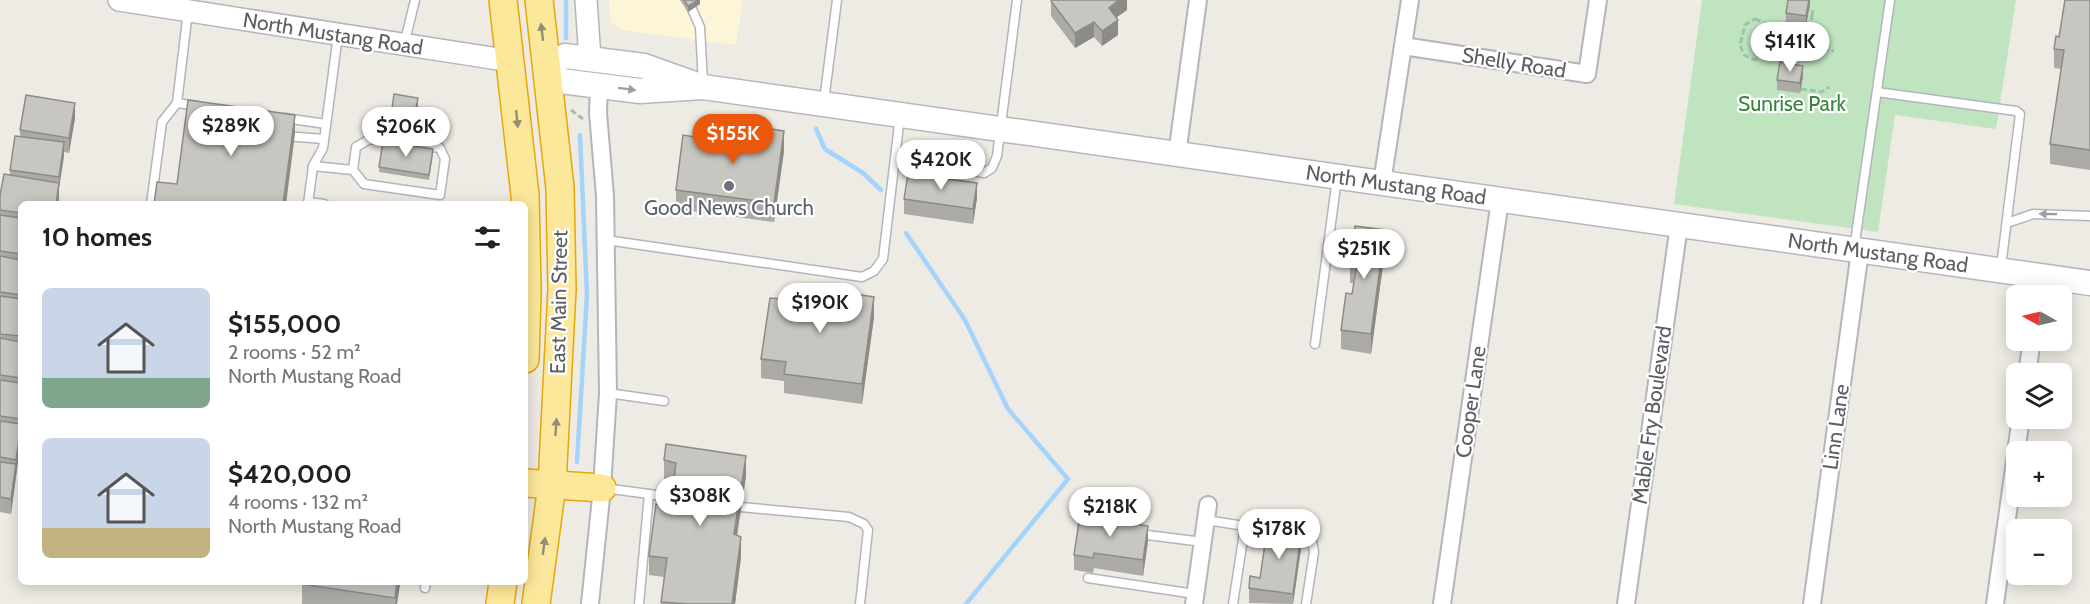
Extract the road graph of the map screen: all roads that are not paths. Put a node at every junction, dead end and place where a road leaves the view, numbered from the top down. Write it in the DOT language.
graph roads {
  1 [pos="119,0"];
  2 [pos="415,0"];
  3 [pos="503,0"];
  4 [pos="538,0"];
  5 [pos="586,0"];
  6 [pos="688,0"];
  7 [pos="837,0"];
  8 [pos="1017,0"];
  9 [pos="1198,0"];
  10 [pos="1410,0"];
  11 [pos="1598,0"];
  12 [pos="1890,0"];
  13 [pos="188,11"];
  14 [pos="339,34"];
  15 [pos="404,46"];
  16 [pos="1403,46"];
  17 [pos="590,59"];
  18 [pos="511,61"];
  19 [pos="546,65"];
  20 [pos="599,86"];
  21 [pos="703,87"];
  22 [pos="1877,92"];
  23 [pos="177,103"];
  24 [pos="823,105"];
  25 [pos="209,107"];
  26 [pos="900,115"];
  27 [pos="273,116"];
  28 [pos="326,124"];
  29 [pos="1000,129"];
  30 [pos="279,135"];
  31 [pos="324,139"];
  32 [pos="1177,154"];
  33 [pos="896,156"];
  34 [pos="313,166"];
  35 [pos="352,170"];
  36 [pos="1337,177"];
  37 [pos="1382,183"];
  38 [pos="442,200"];
  39 [pos="1500,200"];
  40 [pos="151,201"];
  41 [pos="308,201"];
  42 [pos="525,201"];
  43 [pos="2090,216"];
  44 [pos="2007,223"];
  45 [pos="1679,225"];
  46 [pos="606,240"];
  47 [pos="1857,250"];
  48 [pos="2001,271"];
  49 [pos="2090,283"];
  50 [pos="2036,285"];
  51 [pos="2056,285"];
  52 [pos="1315,344"];
  53 [pos="608,393"];
  54 [pos="664,401"];
  55 [pos="528,483"];
  56 [pos="552,485"];
  57 [pos="602,488"];
  58 [pos="649,494"];
  59 [pos="674,498"];
  60 [pos="741,507"];
  61 [pos="2008,507"];
  62 [pos="1207,513"];
  63 [pos="1245,526"];
  64 [pos="1127,532"];
  65 [pos="1203,542"];
  66 [pos="1088,578"];
  67 [pos="503,585"];
  68 [pos="1195,599"];
  69 [pos="500,604"];
  70 [pos="536,604"];
  71 [pos="590,604"];
  72 [pos="639,604"];
  73 [pos="860,604"];
  74 [pos="1233,604"];
  75 [pos="1306,604"];
  76 [pos="1442,604"];
  77 [pos="1626,604"];
  78 [pos="1812,604"];
  79 [pos="1995,604"];
  1 -- 13 [label="street, North Mustang Road"];
  2 -- 15 [label="lane"];
  3 -- 18 [label="highway, East Main Street"];
  19 -- 4 [label="highway, East Main Street, one-way"];
  5 -- 17 [label="street"];
  6 -- 21 [label="lane"];
  7 -- 24 [label="lane"];
  8 -- 29 [label="lane"];
  9 -- 32 [label="street"];
  10 -- 16 [label="street"];
  11 -- 16 [label="street, Shelly Road"];
  12 -- 22 [label="lane"];
  13 -- 14 [label="street, North Mustang Road"];
  13 -- 23 [label="lane"];
  14 -- 15 [label="street, North Mustang Road"];
  14 -- 28 [label="lane"];
  15 -- 18 [label="street, North Mustang Road"];
  16 -- 37 [label="street"];
  17 -- 19 [label="main road, North Mustang Road"];
  17 -- 21 [label="main road, North Mustang Road"];
  18 -- 19 [label="highway"];
  18 -- 42 [label="highway, East Main Street, one-way"];
  19 -- 20 [label="main road, North Mustang Road"];
  56 -- 19 [label="highway, East Main Street, one-way"];
  20 -- 21 [label="main road, North Mustang Road, one-way"];
  20 -- 46 [label="street"];
  21 -- 24 [label="main road, North Mustang Road"];
  22 -- 44 [label="lane"];
  22 -- 47 [label="lane"];
  23 -- 25 [label="lane"];
  23 -- 40 [label="lane"];
  24 -- 26 [label="main road, North Mustang Road"];
  26 -- 29 [label="main road, North Mustang Road"];
  26 -- 33 [label="lane"];
  27 -- 28 [label="lane"];
  28 -- 31 [label="lane"];
  29 -- 32 [label="main road, North Mustang Road"];
  29 -- 33 [label="lane"];
  30 -- 31 [label="lane"];
  31 -- 34 [label="lane"];
  32 -- 36 [label="main road, North Mustang Road"];
  33 -- 46 [label="lane"];
  34 -- 35 [label="lane"];
  34 -- 41 [label="lane"];
  35 -- 38 [label="lane"];
  35 -- 38 [label="lane"];
  36 -- 37 [label="main road, North Mustang Road"];
  36 -- 52 [label="lane"];
  37 -- 39 [label="main road, North Mustang Road"];
  39 -- 45 [label="main road, North Mustang Road"];
  39 -- 76 [label="street, Cooper Lane"];
  43 -- 44 [label="lane, one-way"];
  44 -- 48 [label="lane"];
  45 -- 47 [label="main road, North Mustang Road"];
  45 -- 77 [label="street, Mable Fry Boulevard"];
  46 -- 53 [label="street"];
  47 -- 48 [label="main road, North Mustang Road"];
  47 -- 78 [label="street, Linn Lane"];
  48 -- 50 [label="main road, North Mustang Road"];
  49 -- 51 [label="main road, North Mustang Road"];
  53 -- 54 [label="lane"];
  53 -- 57 [label="street"];
  55 -- 56 [label="highway"];
  56 -- 57 [label="highway"];
  70 -- 56 [label="highway, East Main Street, one-way"];
  57 -- 58 [label="lane"];
  57 -- 71 [label="street"];
  58 -- 59 [label="lane"];
  58 -- 72 [label="lane"];
  60 -- 73 [label="lane"];
  61 -- 79 [label="street"];
  62 -- 63 [label="lane"];
  62 -- 65 [label="street"];
  63 -- 74 [label="lane"];
  63 -- 75 [label="lane"];
  64 -- 65 [label="lane"];
  65 -- 68 [label="street"];
  66 -- 68 [label="lane"];
  67 -- 69 [label="highway"];
}
